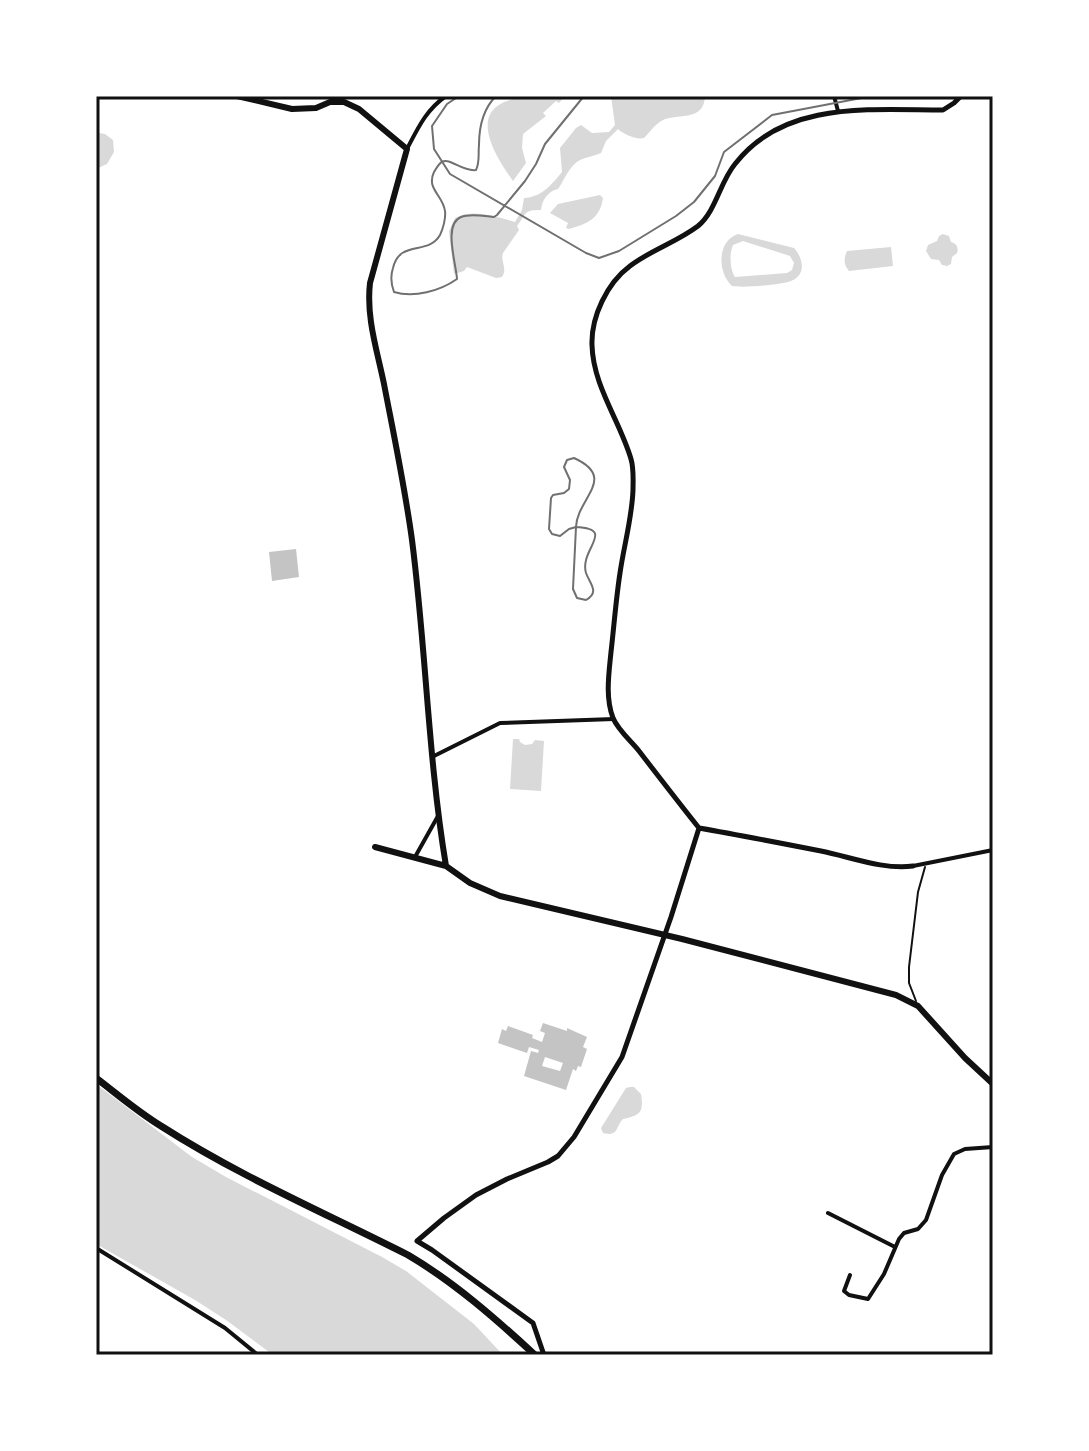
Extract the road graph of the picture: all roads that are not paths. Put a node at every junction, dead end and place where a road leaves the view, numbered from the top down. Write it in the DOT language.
graph roads {
  1 [pos="237,96"];
  2 [pos="446,96"];
  3 [pos="834,96"];
  4 [pos="961,96"];
  5 [pos="332,99"];
  6 [pos="838,111"];
  7 [pos="407,149"];
  8 [pos="614,719"];
  9 [pos="432,757"];
  10 [pos="438,816"];
  11 [pos="699,828"];
  12 [pos="375,847"];
  13 [pos="993,850"];
  14 [pos="415,857"];
  15 [pos="925,864"];
  16 [pos="446,866"];
  17 [pos="913,866"];
  18 [pos="664,935"];
  19 [pos="918,1006"];
  20 [pos="96,1078"];
  21 [pos="993,1084"];
  22 [pos="993,1147"];
  23 [pos="828,1213"];
  24 [pos="895,1247"];
  25 [pos="96,1248"];
  26 [pos="850,1275"];
  27 [pos="258,1355"];
  28 [pos="535,1355"];
  29 [pos="544,1355"];
  1 -- 5 [label="main road"];
  2 -- 7 [label="street"];
  3 -- 6 [label="street"];
  4 -- 6 [label="street"];
  5 -- 7 [label="main road"];
  6 -- 8 [label="street"];
  7 -- 9 [label="main road"];
  8 -- 9 [label="street"];
  8 -- 11 [label="street"];
  9 -- 10 [label="main road"];
  10 -- 14 [label="street"];
  10 -- 16 [label="main road"];
  11 -- 17 [label="street"];
  11 -- 18 [label="street"];
  12 -- 14 [label="main road"];
  13 -- 15 [label="street"];
  14 -- 16 [label="main road"];
  15 -- 17 [label="street"];
  15 -- 19 [label="lane"];
  16 -- 18 [label="main road"];
  18 -- 19 [label="main road"];
  18 -- 29 [label="street"];
  19 -- 21 [label="main road"];
  20 -- 28 [label="highway"];
  22 -- 24 [label="street"];
  23 -- 24 [label="street"];
  24 -- 26 [label="street"];
  25 -- 27 [label="street"];
}
